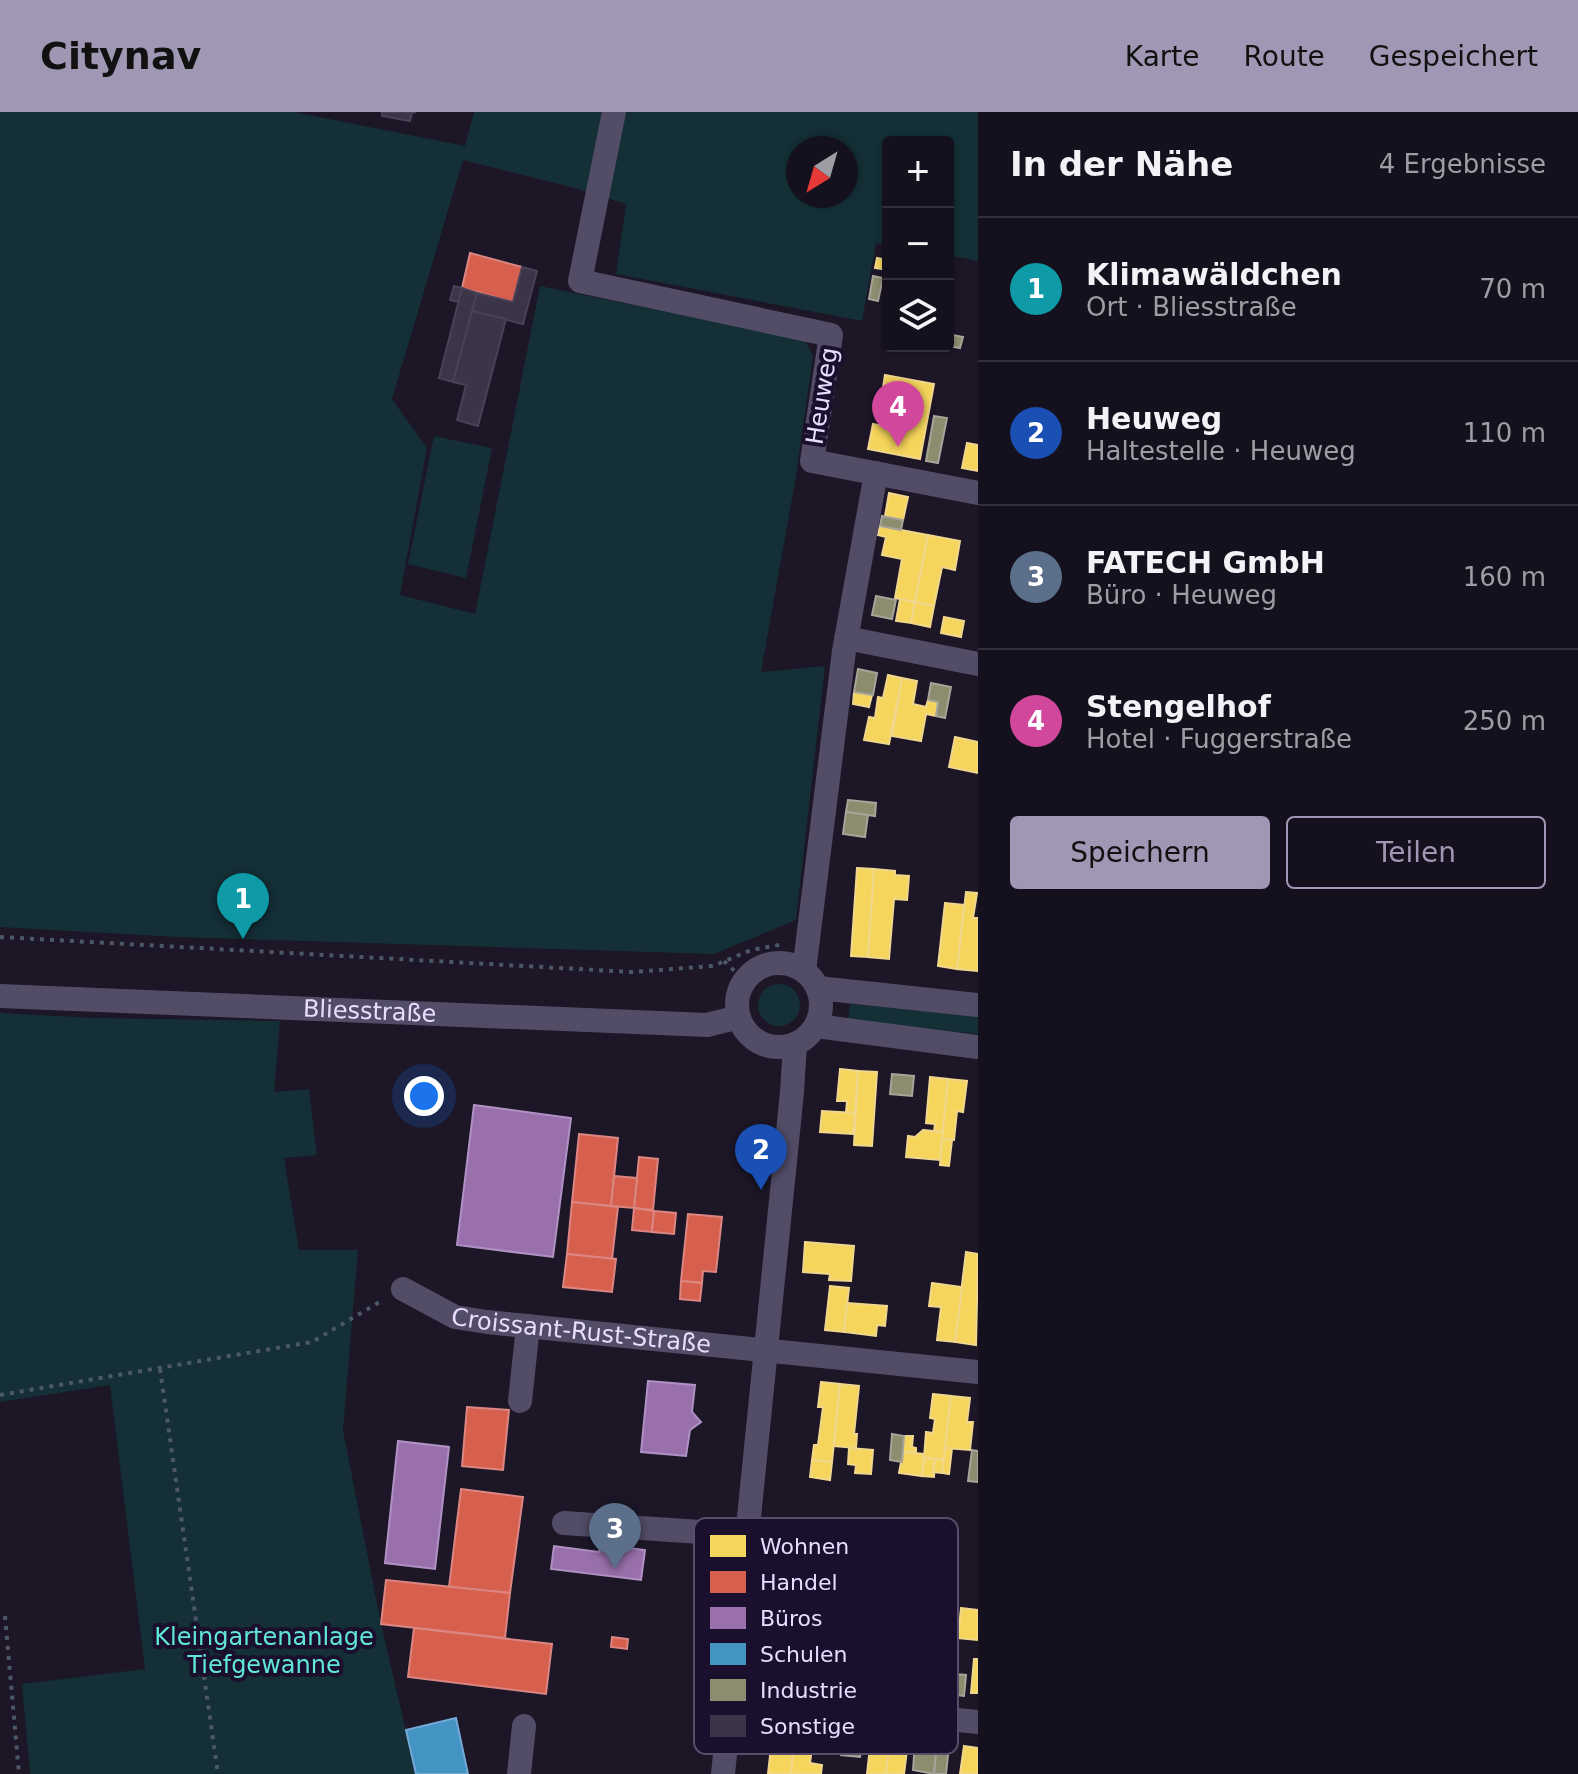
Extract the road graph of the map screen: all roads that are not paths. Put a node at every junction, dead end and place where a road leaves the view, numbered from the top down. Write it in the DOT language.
graph roads {
  1 [pos="614,112"];
  2 [pos="876,473"];
  3 [pos="978,493"];
  4 [pos="846,638"];
  5 [pos="978,664"];
  6 [pos="811,980"];
  7 [pos="0,996"];
  8 [pos="978,1005"];
  9 [pos="739,1017"];
  10 [pos="816,1026"];
  11 [pos="795,1044"];
  12 [pos="978,1047"];
  13 [pos="403,1289"];
  14 [pos="528,1326"];
  15 [pos="765,1351"];
  16 [pos="978,1372"];
  17 [pos="520,1401"];
  18 [pos="749,1518"];
  19 [pos="564,1523"];
  20 [pos="694,1532"];
  21 [pos="958,1720"];
  22 [pos="978,1722"];
  23 [pos="524,1726"];
  24 [pos="725,1754"];
  25 [pos="519,1774"];
  26 [pos="723,1774"];
  1 -- 2 [label="street, Heuweg"];
  2 -- 3 [label="street"];
  2 -- 4 [label="street"];
  4 -- 5 [label="street"];
  4 -- 6 [label="street"];
  6 -- 8 [label="street"];
  6 -- 9 [label="street"];
  6 -- 10 [label="street"];
  7 -- 9 [label="street, Bliesstraße"];
  9 -- 11 [label="street"];
  10 -- 11 [label="street"];
  10 -- 12 [label="street"];
  11 -- 15 [label="street"];
  13 -- 14 [label="street, Croissant-Rust-Straße"];
  14 -- 15 [label="street, Croissant-Rust-Straße"];
  14 -- 17 [label="street"];
  15 -- 16 [label="street, Croissant-Rust-Straße"];
  15 -- 18 [label="street"];
  19 -- 20 [label="street"];
  21 -- 22 [label="street"];
  23 -- 25 [label="street"];
  24 -- 26 [label="street"];
}
